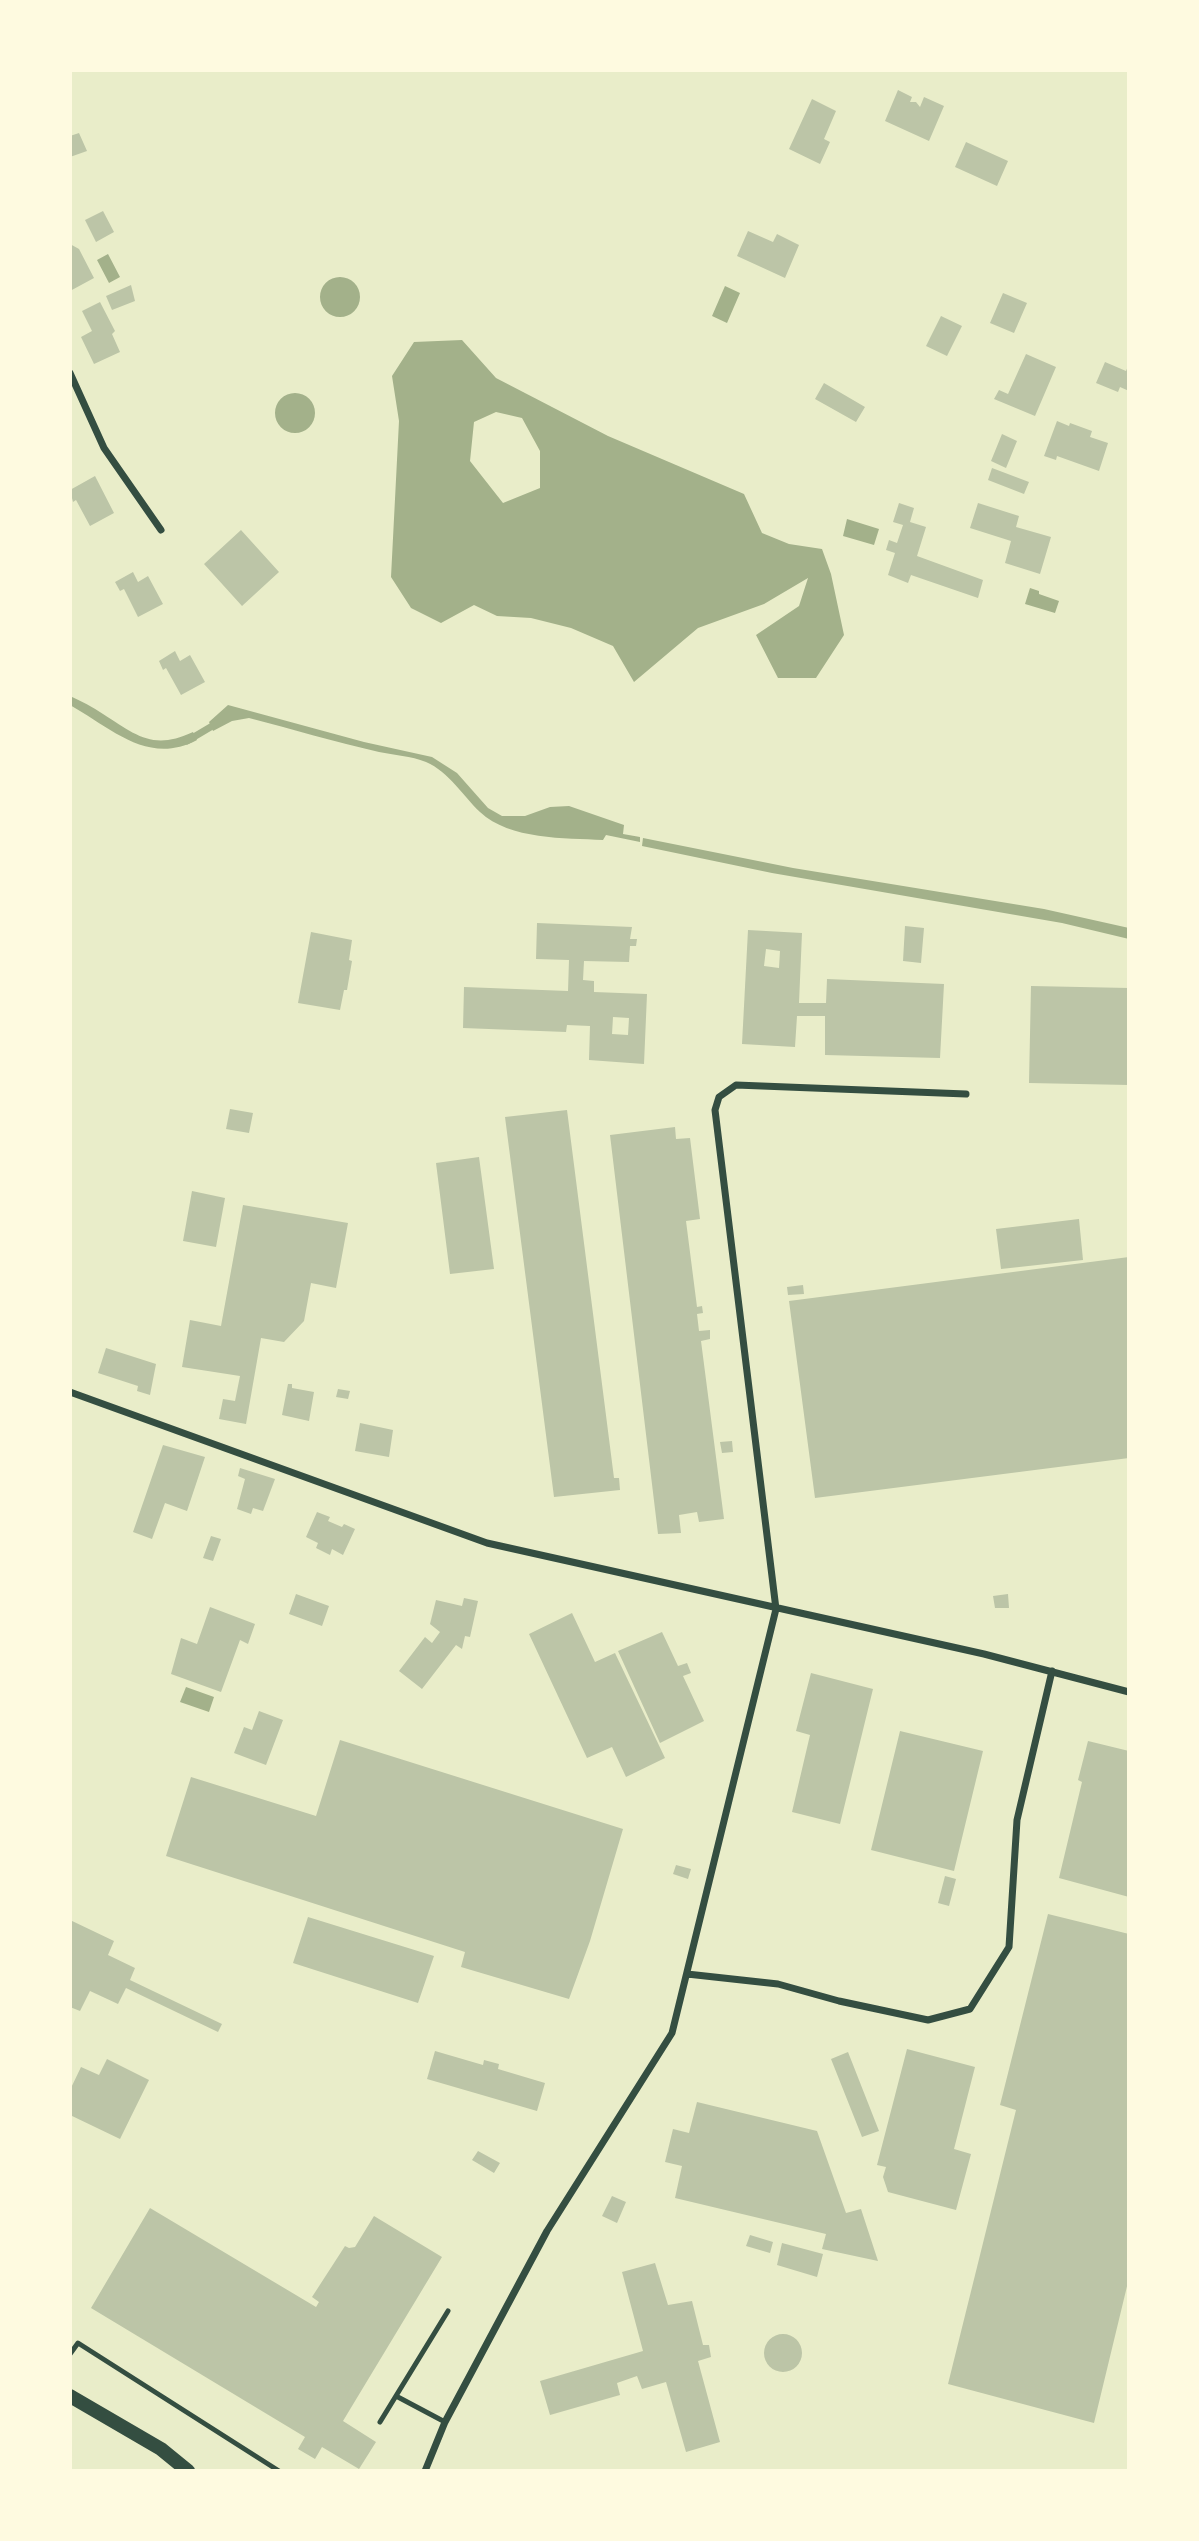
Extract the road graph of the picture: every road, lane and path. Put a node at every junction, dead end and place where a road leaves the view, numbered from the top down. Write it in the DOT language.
graph roads {
  1 [pos="70,373"];
  2 [pos="161,530"];
  3 [pos="966,1094"];
  4 [pos="70,1392"];
  5 [pos="776,1609"];
  6 [pos="1052,1671"];
  7 [pos="1129,1692"];
  8 [pos="687,1974"];
  9 [pos="448,2311"];
  10 [pos="70,2354"];
  11 [pos="70,2396"];
  12 [pos="396,2396"];
  13 [pos="380,2422"];
  14 [pos="445,2422"];
  15 [pos="188,2471"];
  16 [pos="279,2471"];
  17 [pos="425,2471"];
  1 -- 2 [label="street"];
  3 -- 5 [label="street"];
  4 -- 5 [label="street"];
  5 -- 6 [label="street"];
  5 -- 8 [label="street"];
  6 -- 7 [label="street"];
  6 -- 8 [label="street"];
  8 -- 14 [label="street"];
  9 -- 12 [label="lane"];
  10 -- 16 [label="lane"];
  11 -- 15 [label="main road"];
  12 -- 13 [label="lane"];
  12 -- 14 [label="lane"];
  14 -- 17 [label="street"];
}
